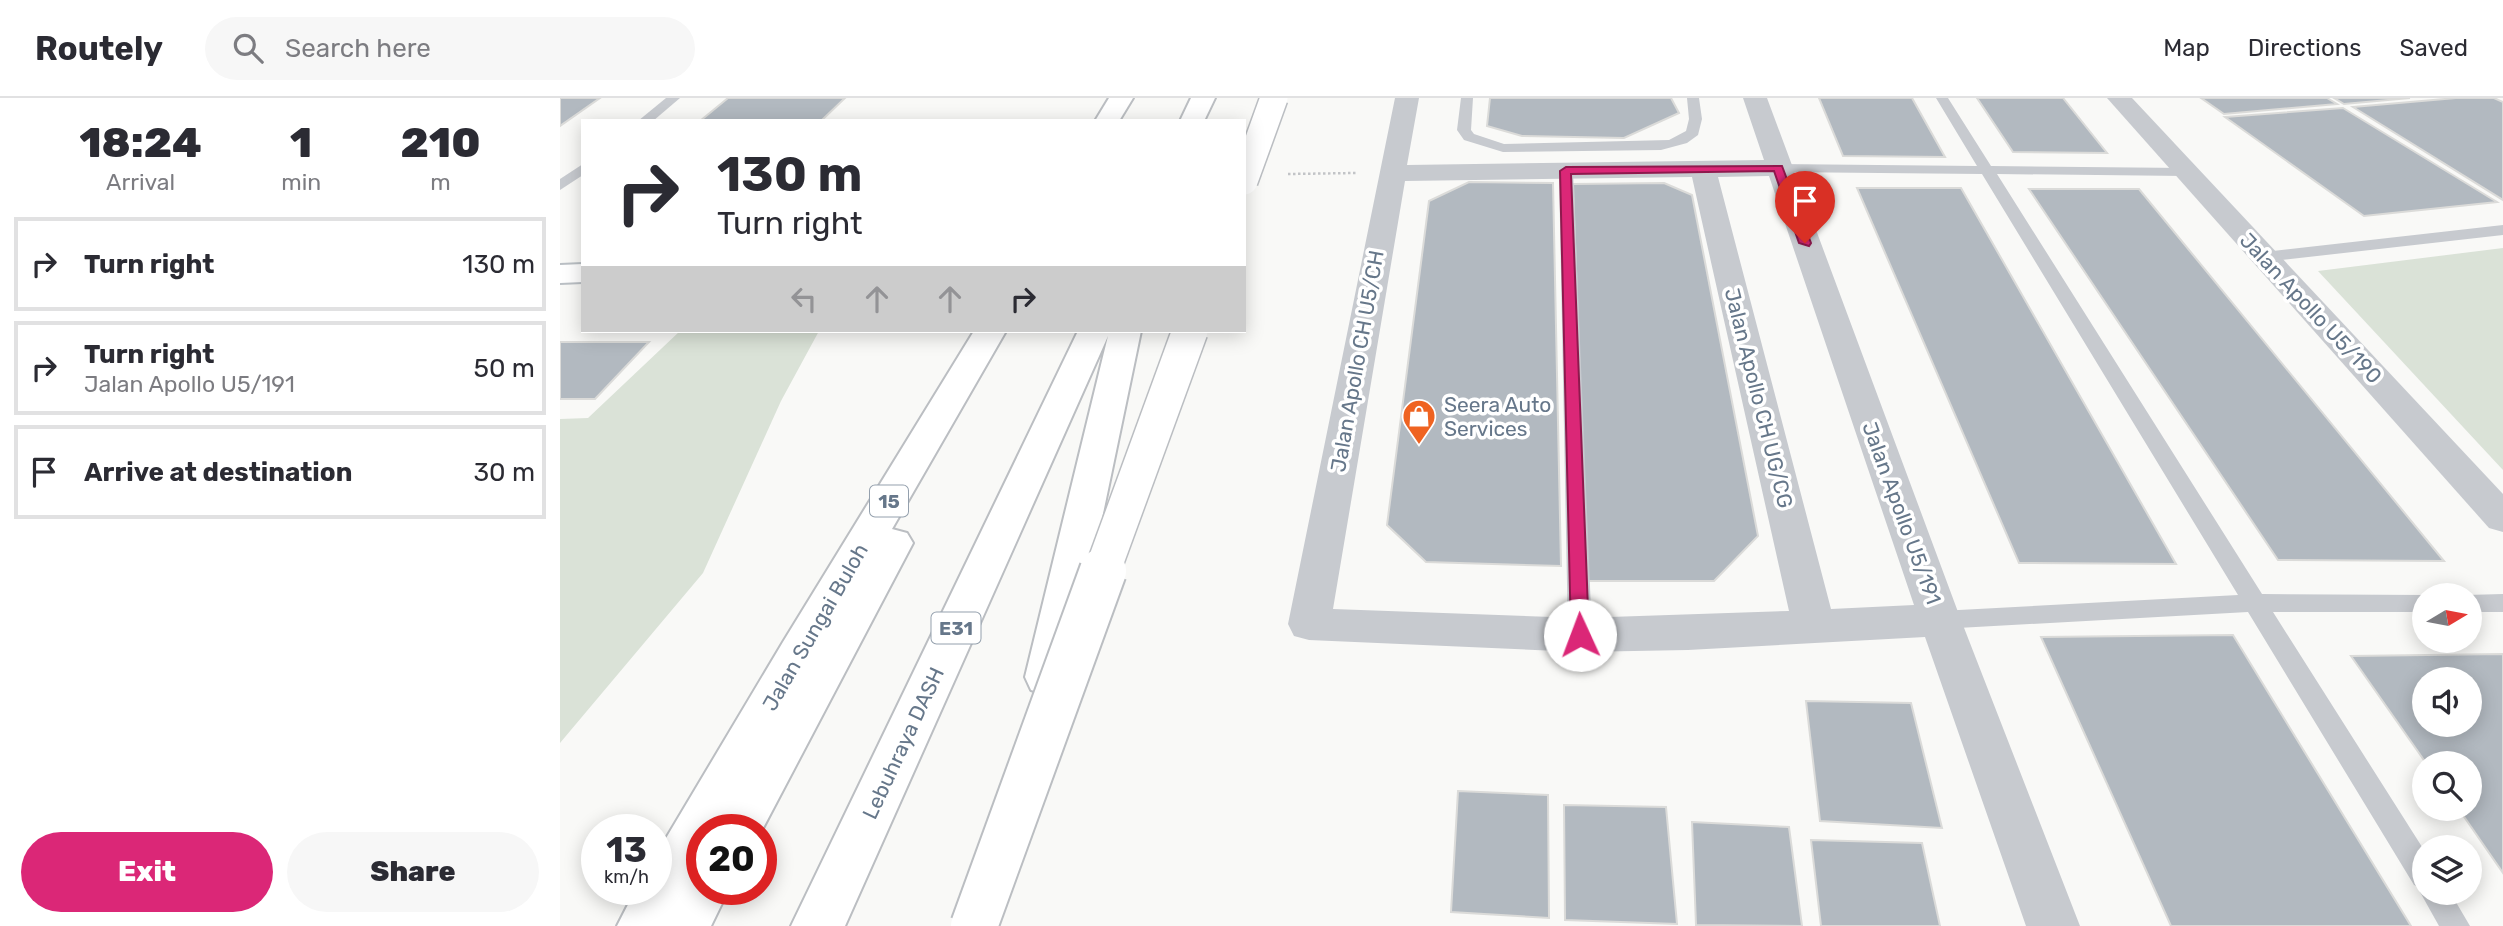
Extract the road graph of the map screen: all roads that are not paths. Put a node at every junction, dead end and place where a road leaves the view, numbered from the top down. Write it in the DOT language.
graph roads {
  1 [pos="674,98"];
  2 [pos="1121,98"];
  3 [pos="1130,98"];
  4 [pos="1138,98"];
  5 [pos="1203,98"];
  6 [pos="1222,98"];
  7 [pos="1275,98"];
  8 [pos="1407,98"];
  9 [pos="1466,98"];
  10 [pos="1693,98"];
  11 [pos="1755,98"];
  12 [pos="1942,98"];
  13 [pos="2119,98"];
  14 [pos="647,119"];
  15 [pos="1108,119"];
  16 [pos="1118,119"];
  17 [pos="1127,119"];
  18 [pos="1193,119"];
  19 [pos="1214,119"];
  20 [pos="1778,168"];
  21 [pos="1703,169"];
  22 [pos="581,170"];
  23 [pos="1566,171"];
  24 [pos="1987,171"];
  25 [pos="2185,172"];
  26 [pos="1392,173"];
  27 [pos="1246,176"];
  28 [pos="560,186"];
  29 [pos="2503,230"];
  30 [pos="2264,257"];
  31 [pos="581,273"];
  32 [pos="560,274"];
  33 [pos="1093,333"];
  34 [pos="1121,333"];
  35 [pos="1122,333"];
  36 [pos="1189,333"];
  37 [pos="990,335"];
  38 [pos="2503,518"];
  39 [pos="2255,603"];
  40 [pos="2412,603"];
  41 [pos="2482,603"];
  42 [pos="2503,603"];
  43 [pos="1940,620"];
  44 [pos="1814,627"];
  45 [pos="1580,635"];
  46 [pos="744,814"];
  47 [pos="2412,857"];
  48 [pos="694,905"];
  49 [pos="2442,905"];
  50 [pos="644,926"];
  51 [pos="683,926"];
  52 [pos="818,926"];
  53 [pos="846,926"];
  54 [pos="974,926"];
  55 [pos="991,926"];
  56 [pos="2053,926"];
  57 [pos="2455,926"];
  1 -- 14 [label="lane"];
  2 -- 15 [label="main road"];
  3 -- 16 [label="main road"];
  4 -- 17 [label="main road"];
  5 -- 18 [label="main road"];
  6 -- 19 [label="main road"];
  7 -- 27 [label="main road, bridge"];
  8 -- 26 [label="street, Jalan Apollo CH U5/CH"];
  9 -- 10 [label="lane"];
  11 -- 20 [label="street, Jalan Apollo U5/191"];
  12 -- 24 [label="lane"];
  13 -- 25 [label="street, Jalan Apollo U5/190"];
  20 -- 21 [label="street"];
  20 -- 24 [label="lane"];
  20 -- 43 [label="street, Jalan Apollo U5/191"];
  21 -- 23 [label="street"];
  21 -- 44 [label="street, Jalan Apollo CH UG/CG"];
  22 -- 28 [label="lane"];
  23 -- 26 [label="street"];
  23 -- 45 [label="lane"];
  24 -- 25 [label="lane"];
  24 -- 39 [label="lane"];
  25 -- 30 [label="street, Jalan Apollo U5/190"];
  26 -- 45 [label="street, Jalan Apollo CH U5/CH"];
  29 -- 30 [label="lane"];
  30 -- 38 [label="street, Jalan Apollo U5/190"];
  31 -- 32 [label="main road"];
  33 -- 52 [label="main road, Lebuhraya DASH / E31"];
  34 -- 53 [label="main road"];
  35 -- 55 [label="main road"];
  36 -- 54 [label="main road, bridge"];
  37 -- 46 [label="main road"];
  37 -- 50 [label="main road, Jalan Sungai Buloh / 15"];
  39 -- 40 [label="lane"];
  39 -- 43 [label="lane"];
  39 -- 47 [label="lane"];
  41 -- 42 [label="lane"];
  43 -- 44 [label="street"];
  43 -- 56 [label="street, Jalan Apollo U5/191"];
  44 -- 45 [label="street"];
  48 -- 51 [label="main road"];
  49 -- 57 [label="lane"];
}
